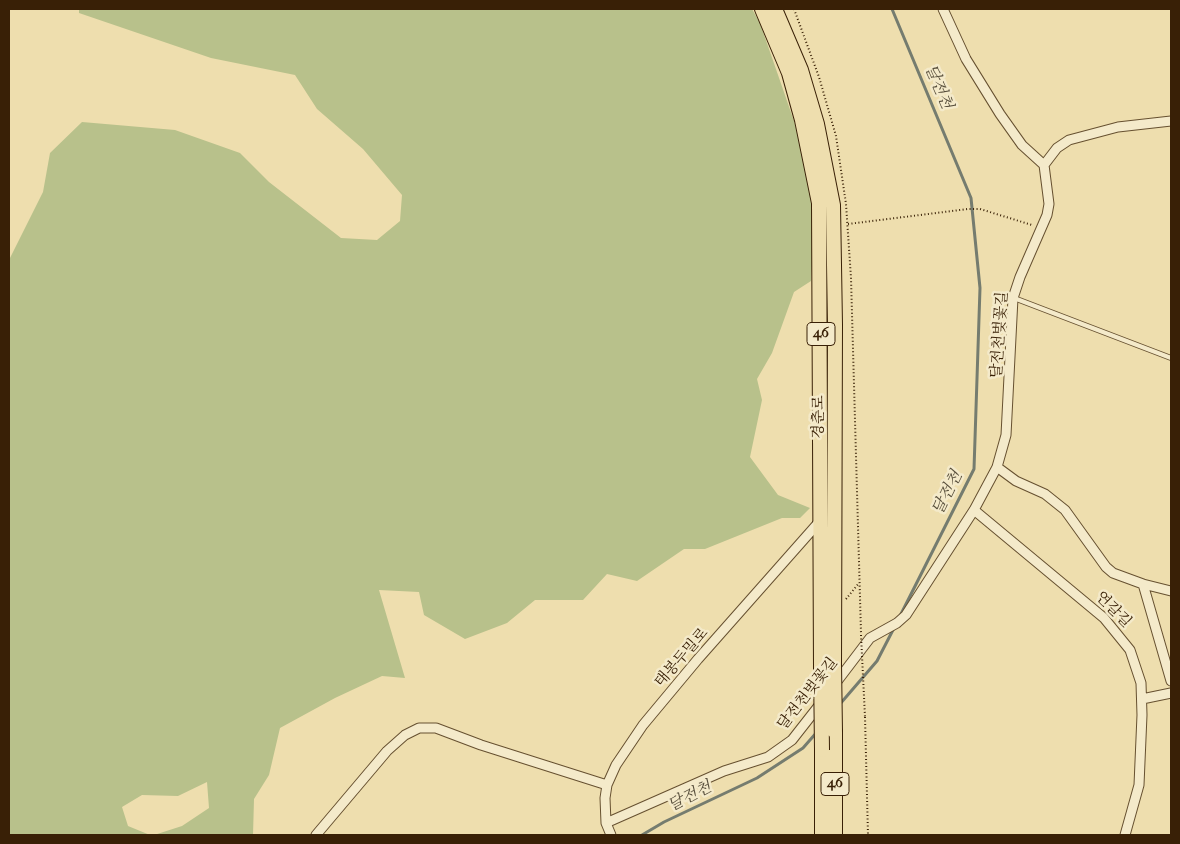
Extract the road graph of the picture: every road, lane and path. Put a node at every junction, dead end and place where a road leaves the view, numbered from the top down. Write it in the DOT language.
graph roads {
  1 [pos="762,9"];
  2 [pos="775,9"];
  3 [pos="943,9"];
  4 [pos="1171,121"];
  5 [pos="1044,165"];
  6 [pos="848,224"];
  7 [pos="1042,228"];
  8 [pos="1014,298"];
  9 [pos="1171,358"];
  10 [pos="997,467"];
  11 [pos="974,510"];
  12 [pos="822,518"];
  13 [pos="859,583"];
  14 [pos="1143,584"];
  15 [pos="1171,591"];
  16 [pos="835,612"];
  17 [pos="866,636"];
  18 [pos="828,666"];
  19 [pos="1171,682"];
  20 [pos="1171,693"];
  21 [pos="1142,699"];
  22 [pos="607,785"];
  23 [pos="606,823"];
  24 [pos="316,835"];
  25 [pos="610,835"];
  26 [pos="822,835"];
  27 [pos="835,835"];
  28 [pos="868,835"];
  29 [pos="1125,835"];
  1 -- 12 [label="main road, 경춘로 / 46"];
  2 -- 16 [label="main road, 경춘로 / 46"];
  3 -- 5 [label="street"];
  4 -- 5 [label="street"];
  5 -- 7 [label="street, 달전천벚꽃길"];
  6 -- 7 [label="path"];
  7 -- 8 [label="street, 달전천벚꽃길"];
  8 -- 9 [label="lane"];
  8 -- 10 [label="street, 달전천벚꽃길"];
  10 -- 11 [label="street, 달전천벚꽃길"];
  10 -- 14 [label="street, 연갈길"];
  11 -- 17 [label="street, 달전천벚꽃길"];
  11 -- 21 [label="street, 연갈길"];
  12 -- 18 [label="main road, 경춘로 / 46"];
  12 -- 22 [label="street, 태봉두밀로"];
  13 -- 16 [label="path"];
  14 -- 15 [label="street, 연갈길"];
  14 -- 19 [label="street, 연갈길"];
  16 -- 18 [label="main road, 경춘로 / 46"];
  17 -- 23 [label="street, 달전천벚꽃길"];
  17 -- 28 [label="path, bridge"];
  18 -- 26 [label="main road, 경춘로 / 46, bridge"];
  18 -- 27 [label="main road, 경춘로 / 46, bridge"];
  20 -- 21 [label="street"];
  21 -- 29 [label="street, 연갈길"];
  22 -- 23 [label="street, 태봉두밀로"];
  22 -- 24 [label="street"];
  23 -- 25 [label="street, 태봉두밀로"];
}
